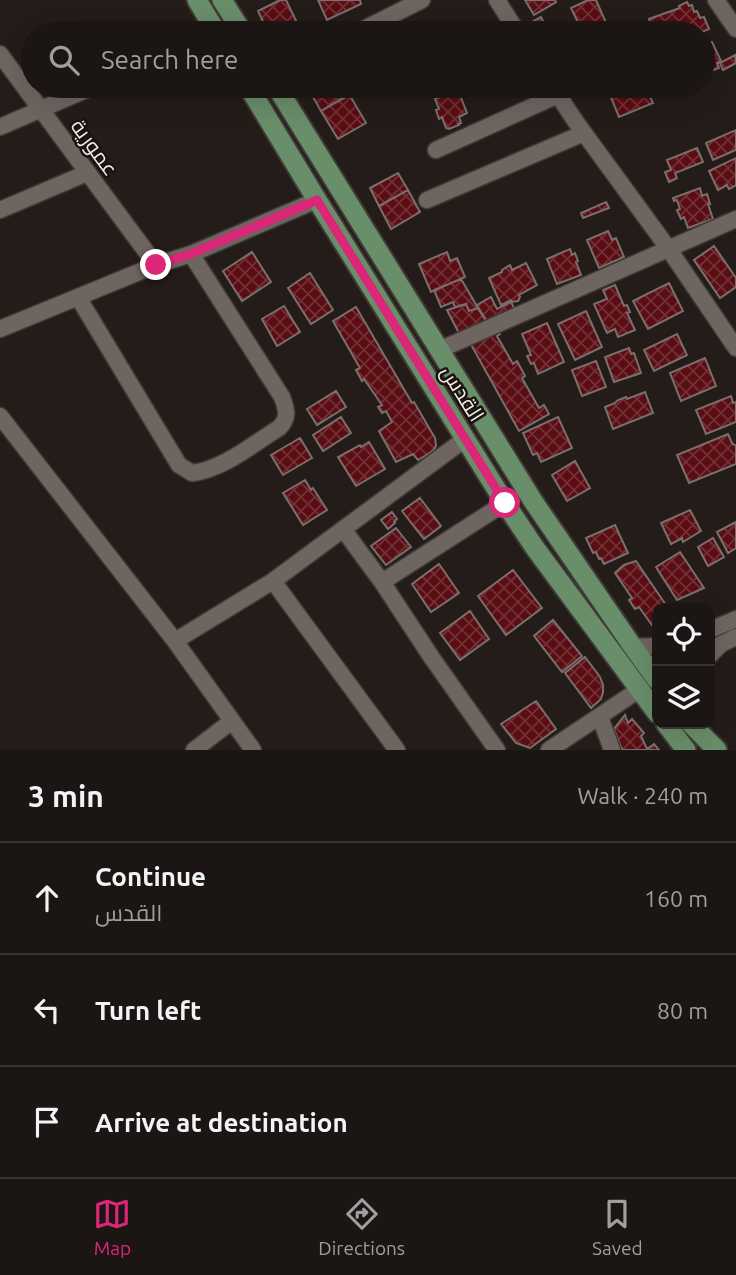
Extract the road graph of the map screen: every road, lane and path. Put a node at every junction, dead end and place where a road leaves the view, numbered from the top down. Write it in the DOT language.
graph roads {
  1 [pos="197,0"];
  2 [pos="222,0"];
  3 [pos="422,0"];
  4 [pos="497,0"];
  5 [pos="716,0"];
  6 [pos="208,21"];
  7 [pos="235,21"];
  8 [pos="380,21"];
  9 [pos="510,21"];
  10 [pos="734,23"];
  11 [pos="0,54"];
  12 [pos="21,83"];
  13 [pos="32,98"];
  14 [pos="68,98"];
  15 [pos="255,98"];
  16 [pos="283,98"];
  17 [pos="539,98"];
  18 [pos="560,98"];
  19 [pos="41,110"];
  20 [pos="0,127"];
  21 [pos="584,134"];
  22 [pos="436,150"];
  23 [pos="87,173"];
  24 [pos="317,200"];
  25 [pos="427,200"];
  26 [pos="0,210"];
  27 [pos="736,219"];
  28 [pos="668,248"];
  29 [pos="191,254"];
  30 [pos="156,265"];
  31 [pos="78,297"];
  32 [pos="0,329"];
  33 [pos="736,348"];
  34 [pos="439,350"];
  35 [pos="0,416"];
  36 [pos="465,439"];
  37 [pos="505,503"];
  38 [pos="343,529"];
  39 [pos="273,581"];
  40 [pos="382,582"];
  41 [pos="736,619"];
  42 [pos="715,628"];
  43 [pos="736,637"];
  44 [pos="175,641"];
  45 [pos="652,646"];
  46 [pos="633,647"];
  47 [pos="715,650"];
  48 [pos="649,684"];
  49 [pos="600,717"];
  50 [pos="232,722"];
  51 [pos="670,729"];
  52 [pos="696,729"];
  53 [pos="194,750"];
  54 [pos="253,750"];
  55 [pos="397,750"];
  56 [pos="497,750"];
  57 [pos="549,750"];
  58 [pos="612,750"];
  59 [pos="686,750"];
  60 [pos="717,750"];
  1 -- 6 [label="main road"];
  2 -- 7 [label="main road"];
  3 -- 8 [label="street"];
  4 -- 9 [label="street"];
  5 -- 10 [label="street"];
  11 -- 12 [label="street, عمورية"];
  13 -- 19 [label="street, عمورية"];
  14 -- 19 [label="street"];
  15 -- 24 [label="main road, القدس"];
  16 -- 34 [label="main road, القدس"];
  17 -- 22 [label="street"];
  18 -- 21 [label="street"];
  19 -- 20 [label="street"];
  19 -- 23 [label="street, عمورية"];
  21 -- 25 [label="street"];
  21 -- 28 [label="street"];
  23 -- 26 [label="street"];
  23 -- 30 [label="street, عمورية"];
  24 -- 29 [label="street"];
  24 -- 36 [label="main road, القدس"];
  27 -- 28 [label="street"];
  28 -- 33 [label="street"];
  28 -- 34 [label="street"];
  29 -- 30 [label="street"];
  29 -- 31 [label="street"];
  30 -- 31 [label="street"];
  31 -- 32 [label="street"];
  34 -- 46 [label="main road, القدس"];
  35 -- 44 [label="street"];
  36 -- 37 [label="main road, القدس"];
  36 -- 38 [label="street"];
  37 -- 40 [label="street"];
  37 -- 48 [label="main road, القدس"];
  38 -- 39 [label="street"];
  38 -- 40 [label="street"];
  39 -- 44 [label="street"];
  39 -- 55 [label="street"];
  40 -- 56 [label="street"];
  41 -- 42 [label="street"];
  43 -- 47 [label="street"];
  44 -- 50 [label="street"];
  45 -- 46 [label="street"];
  46 -- 48 [label="main road, القدس"];
  48 -- 49 [label="street"];
  49 -- 57 [label="street"];
  49 -- 58 [label="street"];
  50 -- 53 [label="street"];
  50 -- 54 [label="street"];
  51 -- 59 [label="main road"];
  52 -- 60 [label="main road"];
}
